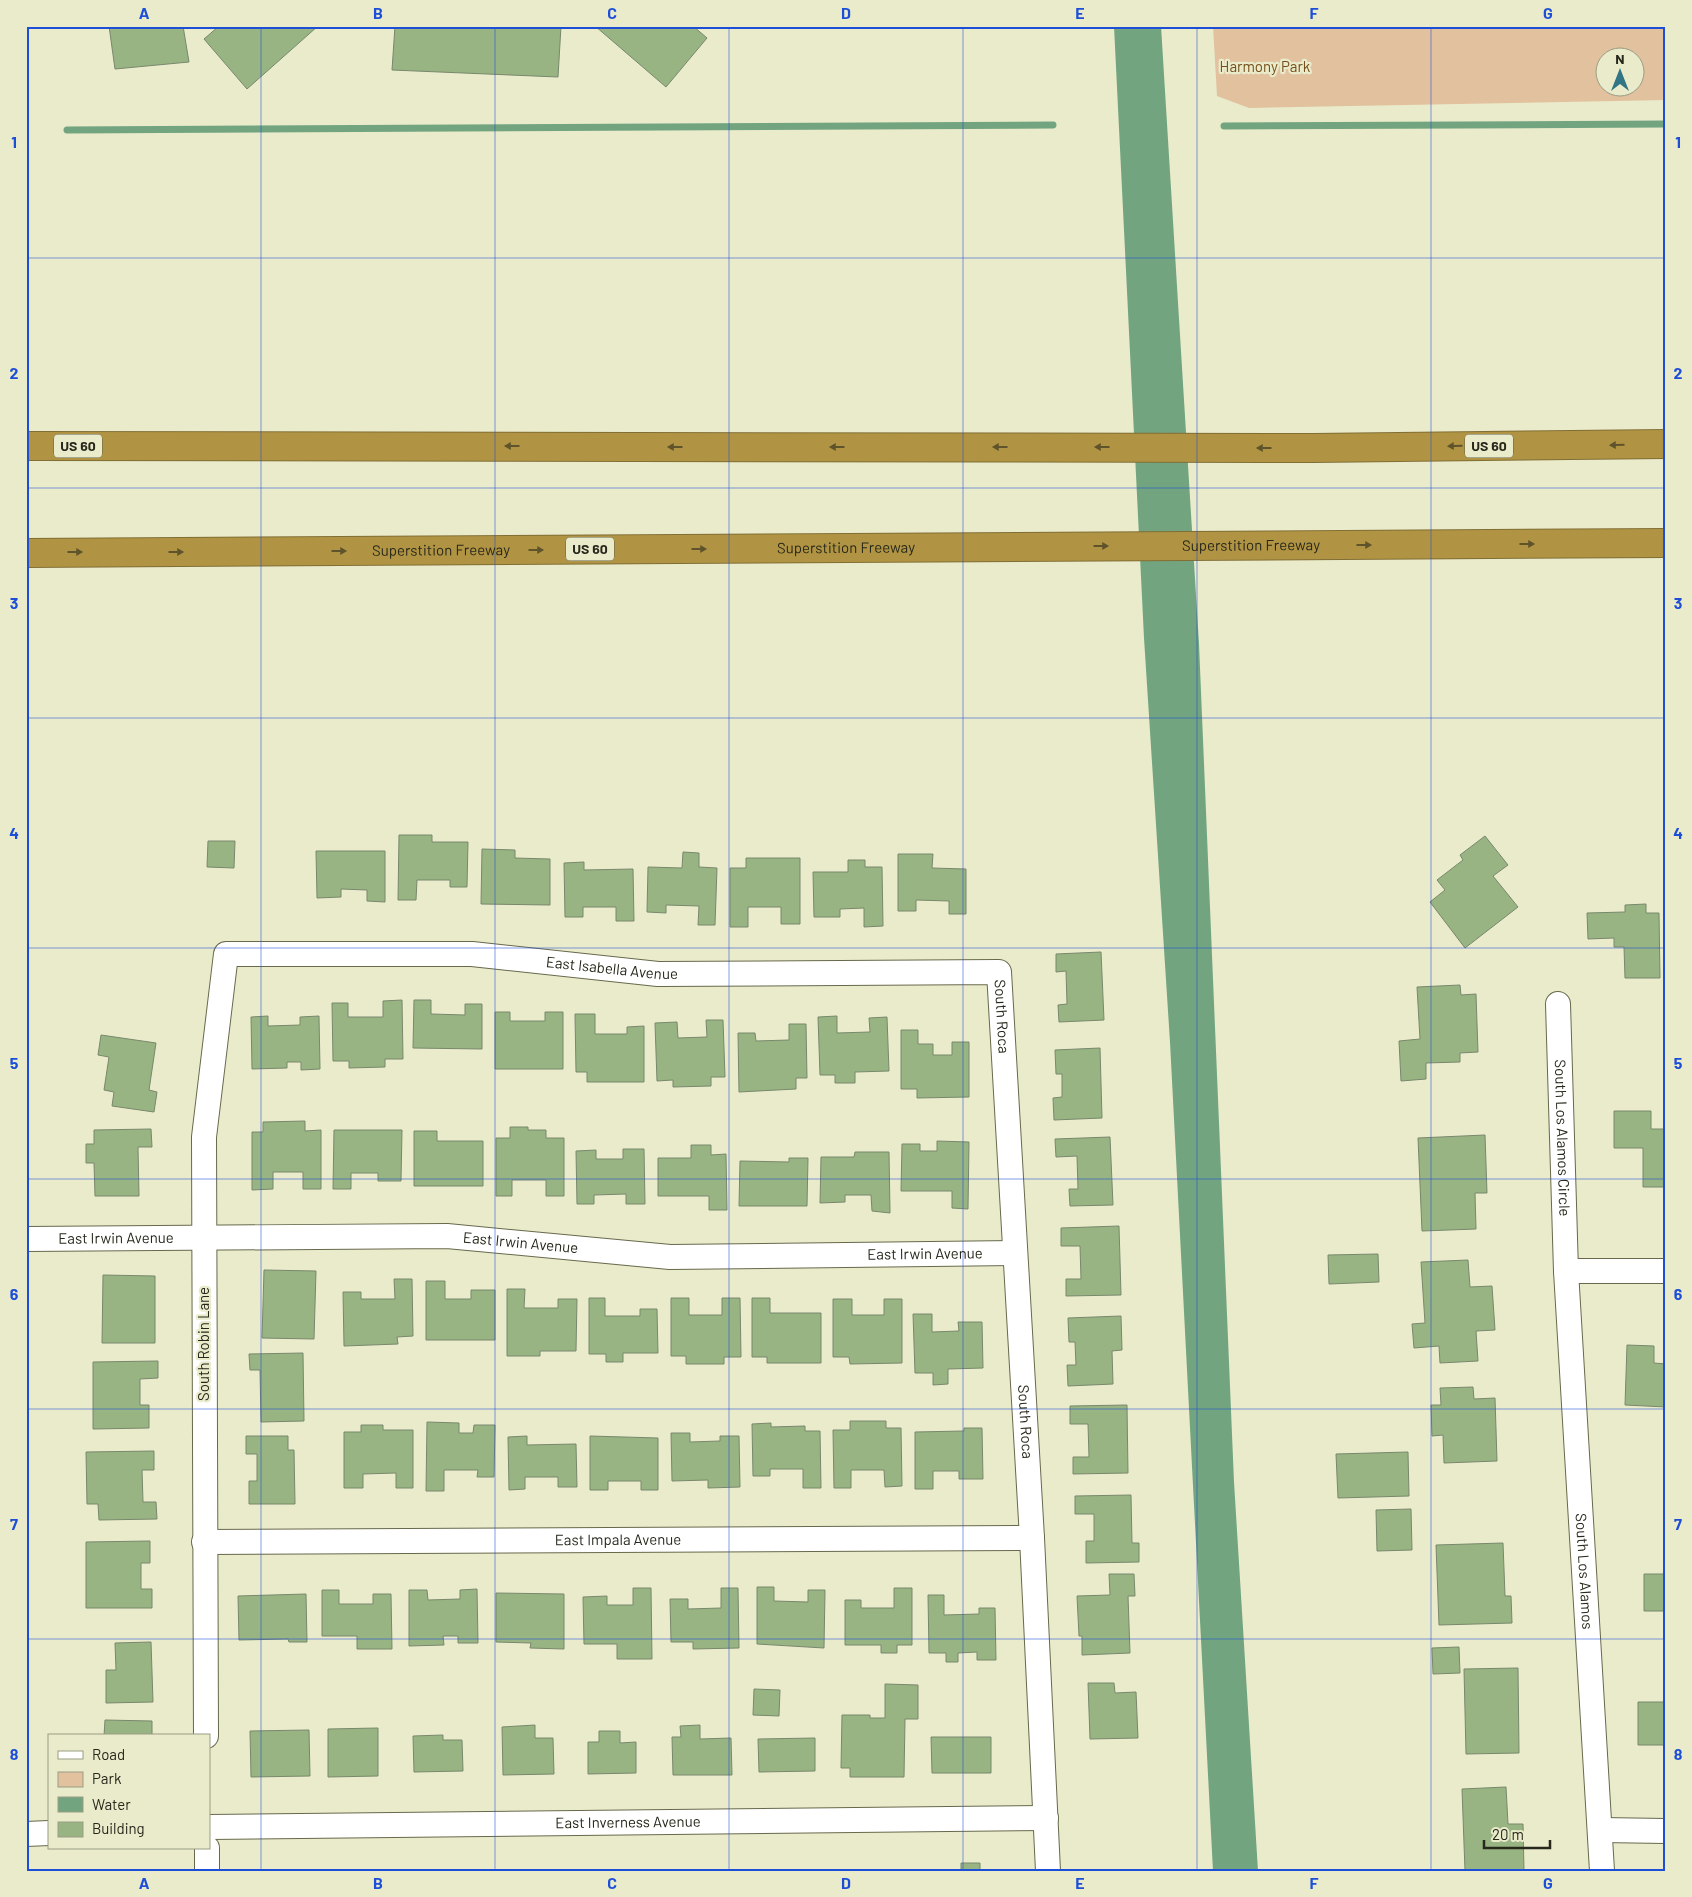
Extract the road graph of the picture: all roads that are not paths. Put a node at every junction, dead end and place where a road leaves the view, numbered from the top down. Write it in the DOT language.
graph roads {
  1 [pos="1666,444"];
  2 [pos="26,446"];
  3 [pos="1666,543"];
  4 [pos="26,552"];
  5 [pos="226,954"];
  6 [pos="999,972"];
  7 [pos="1558,1004"];
  8 [pos="204,1237"];
  9 [pos="26,1239"];
  10 [pos="1015,1253"];
  11 [pos="1566,1271"];
  12 [pos="1666,1271"];
  13 [pos="1032,1538"];
  14 [pos="204,1542"];
  15 [pos="206,1734"];
  16 [pos="1046,1818"];
  17 [pos="210,1827"];
  18 [pos="1601,1830"];
  19 [pos="1666,1831"];
  20 [pos="48,1833"];
  21 [pos="26,1834"];
  22 [pos="207,1850"];
  23 [pos="207,1871"];
  24 [pos="1048,1871"];
  25 [pos="1602,1871"];
  1 -- 2 [label="highway, US 60, one-way"];
  4 -- 3 [label="highway, Superstition Freeway / US 60, one-way"];
  5 -- 6 [label="street, East Isabella Avenue"];
  5 -- 8 [label="street, South Robin Lane"];
  6 -- 10 [label="street, South Roca"];
  7 -- 11 [label="street, South Los Alamos Circle"];
  8 -- 9 [label="street, East Irwin Avenue"];
  8 -- 10 [label="street, East Irwin Avenue"];
  8 -- 14 [label="street, South Robin Lane"];
  10 -- 13 [label="street, South Roca"];
  11 -- 12 [label="street"];
  11 -- 18 [label="street, South Los Alamos"];
  13 -- 14 [label="street, East Impala Avenue"];
  13 -- 16 [label="street, South Roca"];
  14 -- 15 [label="street, South Robin Lane"];
  16 -- 17 [label="street, East Inverness Avenue"];
  16 -- 24 [label="street, South Roca"];
  18 -- 19 [label="street"];
  18 -- 25 [label="street, South Los Alamos"];
  20 -- 21 [label="street"];
  22 -- 23 [label="street"];
}
